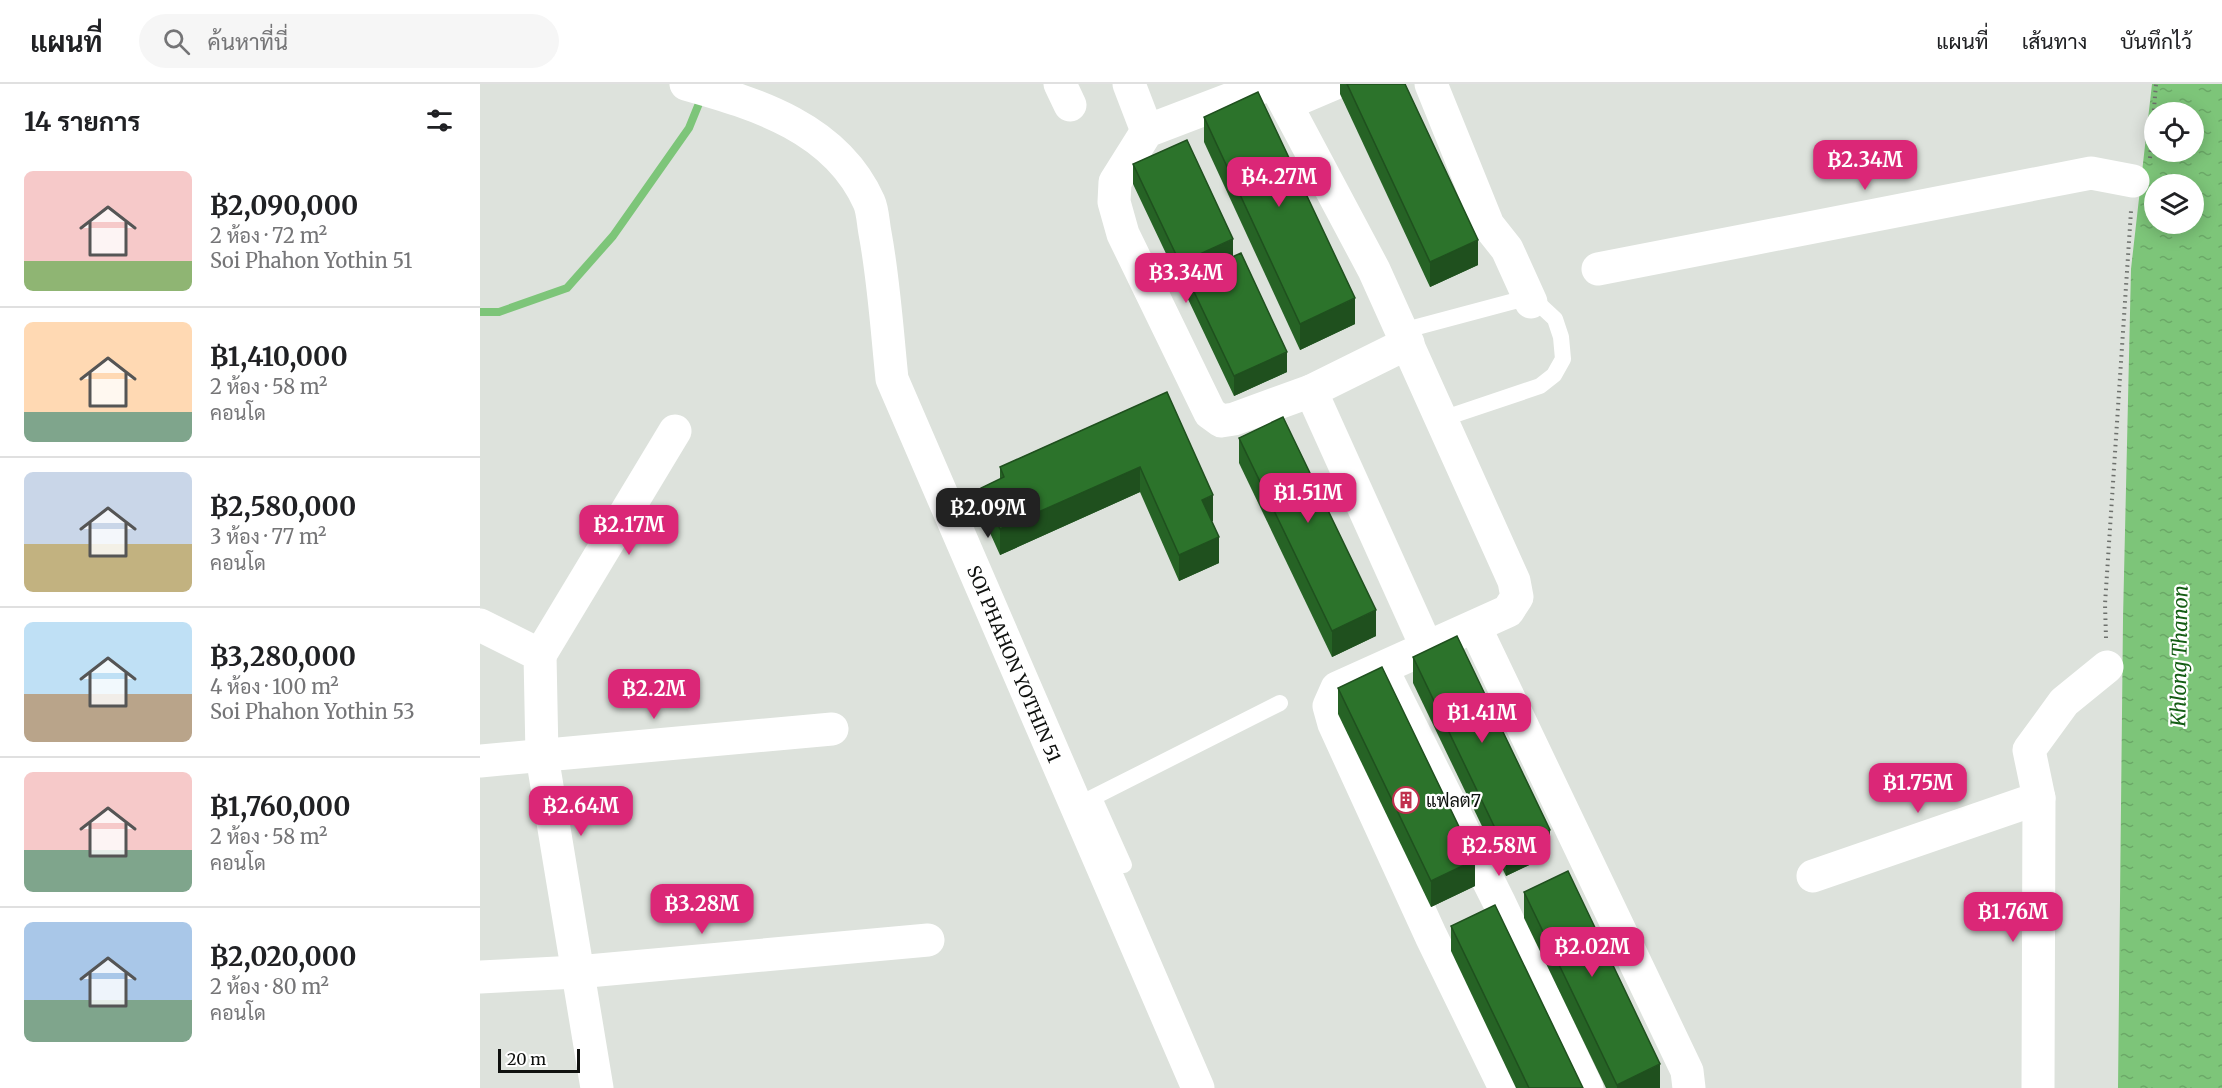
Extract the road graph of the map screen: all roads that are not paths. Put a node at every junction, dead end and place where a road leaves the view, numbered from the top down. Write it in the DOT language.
graph roads {
  1 [pos="1129,84"];
  2 [pos="1333,84"];
  3 [pos="1431,84"];
  4 [pos="699,88"];
  5 [pos="1277,91"];
  6 [pos="1147,131"];
  7 [pos="2133,181"];
  8 [pos="1598,270"];
  9 [pos="1531,302"];
  10 [pos="1405,337"];
  11 [pos="1311,391"];
  12 [pos="1442,419"];
  13 [pos="675,431"];
  14 [pos="480,625"];
  15 [pos="1475,627"];
  16 [pos="1427,648"];
  17 [pos="540,655"];
  18 [pos="2107,666"];
  19 [pos="1382,669"];
  20 [pos="1280,703"];
  21 [pos="832,729"];
  22 [pos="542,756"];
  23 [pos="480,761"];
  24 [pos="2039,798"];
  25 [pos="1085,802"];
  26 [pos="1588,863"];
  27 [pos="1124,865"];
  28 [pos="1813,876"];
  29 [pos="1559,877"];
  30 [pos="1530,891"];
  31 [pos="1500,904"];
  32 [pos="1431,936"];
  33 [pos="928,940"];
  34 [pos="577,972"];
  35 [pos="480,977"];
  36 [pos="597,1088"];
  37 [pos="1198,1088"];
  38 [pos="1505,1088"];
  39 [pos="1587,1088"];
  40 [pos="1689,1088"];
  41 [pos="2038,1088"];
  1 -- 6 [label="street"];
  2 -- 5 [label="street"];
  3 -- 9 [label="street"];
  4 -- 25 [label="street, SOI PHAHON YOTHIN 51"];
  5 -- 6 [label="street"];
  5 -- 10 [label="street"];
  6 -- 11 [label="street"];
  7 -- 8 [label="street"];
  9 -- 10 [label="lane"];
  9 -- 12 [label="lane"];
  10 -- 11 [label="street"];
  10 -- 12 [label="street"];
  11 -- 16 [label="street"];
  12 -- 15 [label="street"];
  13 -- 17 [label="street"];
  14 -- 17 [label="street"];
  15 -- 16 [label="street"];
  15 -- 26 [label="street"];
  16 -- 19 [label="street"];
  17 -- 22 [label="street"];
  18 -- 24 [label="street"];
  19 -- 31 [label="street"];
  19 -- 32 [label="street"];
  20 -- 25 [label="lane"];
  21 -- 22 [label="street"];
  22 -- 23 [label="street"];
  22 -- 34 [label="street"];
  24 -- 28 [label="street"];
  24 -- 41 [label="street"];
  25 -- 27 [label="lane"];
  25 -- 37 [label="street, SOI PHAHON YOTHIN 51"];
  26 -- 29 [label="street"];
  26 -- 40 [label="street"];
  30 -- 31 [label="street"];
  31 -- 32 [label="street"];
  31 -- 39 [label="street"];
  32 -- 38 [label="street"];
  33 -- 34 [label="street"];
  34 -- 35 [label="street"];
  34 -- 36 [label="street"];
}
